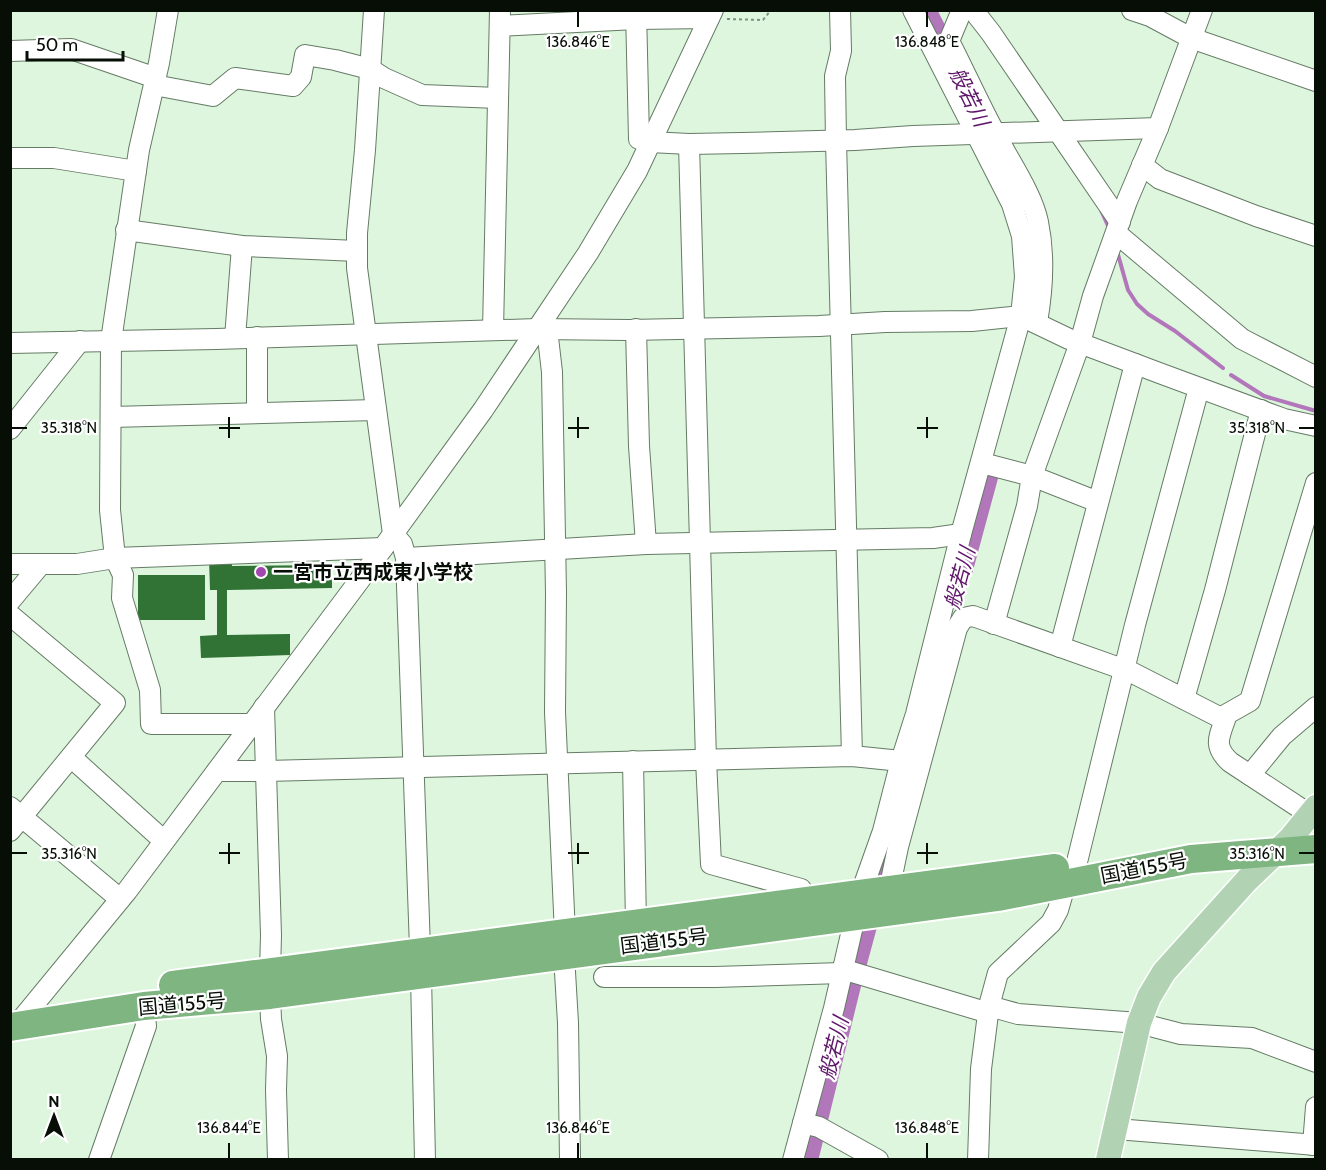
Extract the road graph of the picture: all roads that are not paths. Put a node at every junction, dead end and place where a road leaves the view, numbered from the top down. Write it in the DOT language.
graph roads {
  1 [pos="168,10"];
  2 [pos="374,10"];
  3 [pos="840,10"];
  4 [pos="913,10"];
  5 [pos="962,10"];
  6 [pos="973,10"];
  7 [pos="1132,10"];
  8 [pos="1202,10"];
  9 [pos="711,14"];
  10 [pos="636,15"];
  11 [pos="500,18"];
  12 [pos="1191,38"];
  13 [pos="10,51"];
  14 [pos="370,69"];
  15 [pos="155,81"];
  16 [pos="1316,81"];
  17 [pos="498,98"];
  18 [pos="1158,128"];
  19 [pos="1058,131"];
  20 [pos="986,134"];
  21 [pos="836,141"];
  22 [pos="650,142"];
  23 [pos="689,144"];
  24 [pos="10,158"];
  25 [pos="1142,165"];
  26 [pos="135,171"];
  27 [pos="1118,227"];
  28 [pos="126,230"];
  29 [pos="1316,236"];
  30 [pos="242,246"];
  31 [pos="357,251"];
  32 [pos="1029,319"];
  33 [pos="842,324"];
  34 [pos="542,328"];
  35 [pos="696,328"];
  36 [pos="636,329"];
  37 [pos="493,330"];
  38 [pos="366,334"];
  39 [pos="236,338"];
  40 [pos="257,338"];
  41 [pos="80,341"];
  42 [pos="111,341"];
  43 [pos="10,343"];
  44 [pos="1080,343"];
  45 [pos="1135,364"];
  46 [pos="1316,377"];
  47 [pos="1198,387"];
  48 [pos="376,410"];
  49 [pos="1261,410"];
  50 [pos="257,413"];
  51 [pos="111,417"];
  52 [pos="1316,426"];
  53 [pos="10,429"];
  54 [pos="988,464"];
  55 [pos="1032,476"];
  56 [pos="1316,483"];
  57 [pos="1098,502"];
  58 [pos="961,534"];
  59 [pos="847,540"];
  60 [pos="388,541"];
  61 [pos="699,543"];
  62 [pos="646,544"];
  63 [pos="555,548"];
  64 [pos="116,558"];
  65 [pos="406,558"];
  66 [pos="10,564"];
  67 [pos="41,564"];
  68 [pos="10,601"];
  69 [pos="10,615"];
  70 [pos="994,624"];
  71 [pos="1060,647"];
  72 [pos="1124,670"];
  73 [pos="1184,699"];
  74 [pos="264,707"];
  75 [pos="1316,707"];
  76 [pos="1220,718"];
  77 [pos="252,724"];
  78 [pos="852,756"];
  79 [pos="71,757"];
  80 [pos="706,760"];
  81 [pos="633,761"];
  82 [pos="909,763"];
  83 [pos="558,764"];
  84 [pos="412,766"];
  85 [pos="217,771"];
  86 [pos="266,771"];
  87 [pos="1250,775"];
  88 [pos="14,818"];
  89 [pos="1304,833"];
  90 [pos="164,841"];
  91 [pos="1069,875"];
  92 [pos="801,889"];
  93 [pos="120,899"];
  94 [pos="873,903"];
  95 [pos="636,924"];
  96 [pos="565,944"];
  97 [pos="420,964"];
  98 [pos="848,972"];
  99 [pos="604,977"];
  100 [pos="270,984"];
  101 [pos="144,1006"];
  102 [pos="989,1010"];
  103 [pos="16,1019"];
  104 [pos="1139,1023"];
  105 [pos="1316,1062"];
  106 [pos="1316,1107"];
  107 [pos="810,1124"];
  108 [pos="1116,1129"];
  109 [pos="1309,1148"];
  110 [pos="99,1160"];
  111 [pos="278,1160"];
  112 [pos="425,1160"];
  113 [pos="570,1160"];
  114 [pos="793,1160"];
  115 [pos="878,1160"];
  116 [pos="978,1160"];
  117 [pos="1108,1160"];
  1 -- 15 [label="street"];
  2 -- 14 [label="street"];
  3 -- 21 [label="street"];
  4 -- 20 [label="street"];
  5 -- 20 [label="street"];
  6 -- 19 [label="street"];
  7 -- 12 [label="street"];
  8 -- 12 [label="street"];
  9 -- 10 [label="street"];
  9 -- 22 [label="street"];
  10 -- 11 [label="street"];
  10 -- 22 [label="street"];
  11 -- 17 [label="street"];
  12 -- 16 [label="street"];
  12 -- 18 [label="street"];
  13 -- 15 [label="street"];
  14 -- 15 [label="street"];
  14 -- 17 [label="street"];
  14 -- 31 [label="street"];
  15 -- 26 [label="street"];
  17 -- 37 [label="street"];
  18 -- 19 [label="street"];
  18 -- 25 [label="street"];
  19 -- 20 [label="street"];
  19 -- 27 [label="street"];
  20 -- 21 [label="street"];
  20 -- 32 [label="street"];
  21 -- 23 [label="street"];
  21 -- 33 [label="street"];
  22 -- 23 [label="street"];
  22 -- 34 [label="street"];
  23 -- 35 [label="street"];
  24 -- 26 [label="street"];
  25 -- 27 [label="street"];
  25 -- 29 [label="street"];
  26 -- 28 [label="street"];
  27 -- 44 [label="street"];
  27 -- 46 [label="street"];
  28 -- 30 [label="street"];
  28 -- 42 [label="street"];
  30 -- 31 [label="street"];
  30 -- 39 [label="street"];
  31 -- 38 [label="street"];
  32 -- 33 [label="street"];
  32 -- 44 [label="street"];
  32 -- 54 [label="street"];
  33 -- 35 [label="street"];
  33 -- 59 [label="street"];
  34 -- 36 [label="street"];
  34 -- 37 [label="street"];
  34 -- 60 [label="street"];
  34 -- 63 [label="street"];
  35 -- 36 [label="street"];
  35 -- 61 [label="street"];
  36 -- 62 [label="street"];
  37 -- 38 [label="street"];
  38 -- 40 [label="street"];
  38 -- 48 [label="street"];
  39 -- 40 [label="street"];
  39 -- 42 [label="street"];
  40 -- 50 [label="street"];
  41 -- 42 [label="street"];
  41 -- 43 [label="street"];
  41 -- 53 [label="street"];
  42 -- 51 [label="street"];
  44 -- 45 [label="street"];
  44 -- 55 [label="street"];
  45 -- 47 [label="street"];
  45 -- 57 [label="street"];
  47 -- 49 [label="street"];
  47 -- 72 [label="street"];
  48 -- 50 [label="street"];
  48 -- 60 [label="street"];
  49 -- 52 [label="street"];
  49 -- 73 [label="street"];
  50 -- 51 [label="street"];
  51 -- 64 [label="street"];
  54 -- 55 [label="street"];
  54 -- 58 [label="street"];
  55 -- 57 [label="street"];
  55 -- 70 [label="street"];
  56 -- 76 [label="street"];
  57 -- 71 [label="street"];
  58 -- 59 [label="street"];
  58 -- 82 [label="street"];
  59 -- 61 [label="street"];
  59 -- 78 [label="street"];
  60 -- 64 [label="street"];
  60 -- 65 [label="street"];
  60 -- 74 [label="street"];
  61 -- 62 [label="street"];
  61 -- 80 [label="street"];
  62 -- 63 [label="street"];
  63 -- 65 [label="street"];
  63 -- 83 [label="street"];
  64 -- 67 [label="street"];
  64 -- 77 [label="street"];
  65 -- 84 [label="street"];
  66 -- 67 [label="street"];
  67 -- 68 [label="street"];
  69 -- 79 [label="street"];
  70 -- 71 [label="street"];
  70 -- 82 [label="street"];
  71 -- 72 [label="street"];
  72 -- 73 [label="street"];
  72 -- 91 [label="street"];
  73 -- 76 [label="street"];
  74 -- 77 [label="street"];
  74 -- 86 [label="street"];
  75 -- 87 [label="street"];
  76 -- 87 [label="street"];
  77 -- 85 [label="street"];
  78 -- 80 [label="street"];
  78 -- 82 [label="street"];
  79 -- 88 [label="street"];
  79 -- 90 [label="street"];
  80 -- 81 [label="street"];
  80 -- 92 [label="street"];
  81 -- 83 [label="street"];
  81 -- 95 [label="street"];
  82 -- 94 [label="street"];
  82 -- 94 [label="street"];
  83 -- 84 [label="street"];
  83 -- 96 [label="street"];
  84 -- 86 [label="street"];
  84 -- 97 [label="street"];
  85 -- 86 [label="street"];
  85 -- 90 [label="street"];
  86 -- 100 [label="street"];
  87 -- 89 [label="street"];
  88 -- 93 [label="street"];
  89 -- 91 [label="highway, 国道155号"];
  89 -- 104 [label="main road"];
  90 -- 93 [label="street"];
  91 -- 94 [label="highway, 国道155号"];
  91 -- 102 [label="street"];
  93 -- 103 [label="street"];
  94 -- 95 [label="highway, 国道155号"];
  94 -- 96 [label="highway, 国道155号"];
  94 -- 98 [label="street"];
  95 -- 96 [label="highway, 国道155号"];
  96 -- 97 [label="highway, 国道155号"];
  96 -- 113 [label="street"];
  97 -- 100 [label="highway, 国道155号"];
  97 -- 112 [label="street"];
  98 -- 99 [label="street"];
  98 -- 102 [label="street"];
  98 -- 107 [label="street"];
  100 -- 101 [label="highway, 国道155号"];
  100 -- 103 [label="highway, 国道155号"];
  100 -- 111 [label="street"];
  101 -- 103 [label="highway, 国道155号"];
  101 -- 110 [label="street"];
  102 -- 104 [label="street"];
  102 -- 116 [label="street"];
  104 -- 105 [label="street"];
  104 -- 108 [label="main road"];
  106 -- 109 [label="street"];
  107 -- 114 [label="street"];
  107 -- 115 [label="street"];
  108 -- 109 [label="street"];
  108 -- 117 [label="main road"];
}
